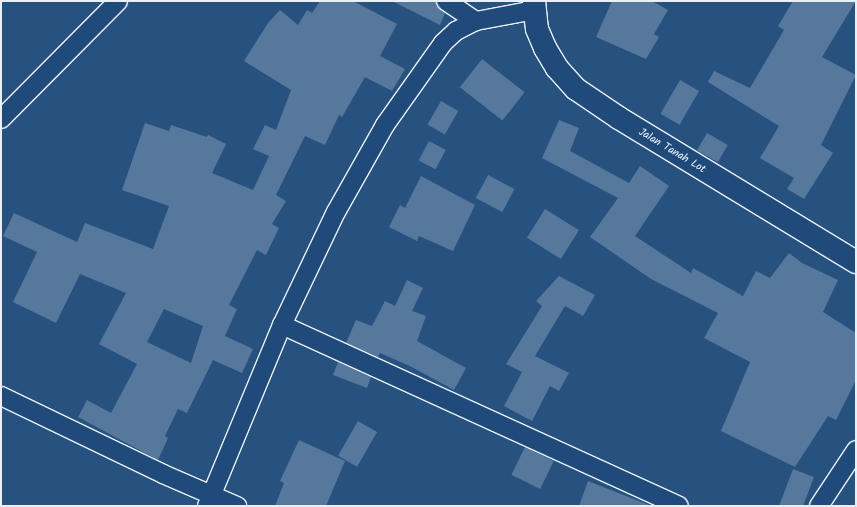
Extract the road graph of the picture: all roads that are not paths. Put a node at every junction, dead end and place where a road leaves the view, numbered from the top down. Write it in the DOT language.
graph roads {
  1 [pos="118,1"];
  2 [pos="446,1"];
  3 [pos="534,6"];
  4 [pos="476,21"];
  5 [pos="1,119"];
  6 [pos="856,262"];
  7 [pos="282,325"];
  8 [pos="1,396"];
  9 [pos="854,458"];
  10 [pos="209,500"];
  11 [pos="237,506"];
  12 [pos="679,506"];
  13 [pos="818,506"];
  1 -- 5 [label="street"];
  2 -- 4 [label="street"];
  3 -- 4 [label="street"];
  3 -- 6 [label="main road, Jalan Tanah Lot"];
  4 -- 7 [label="street"];
  7 -- 10 [label="street"];
  7 -- 12 [label="street"];
  8 -- 10 [label="street"];
  9 -- 13 [label="street"];
  10 -- 11 [label="street"];
}
